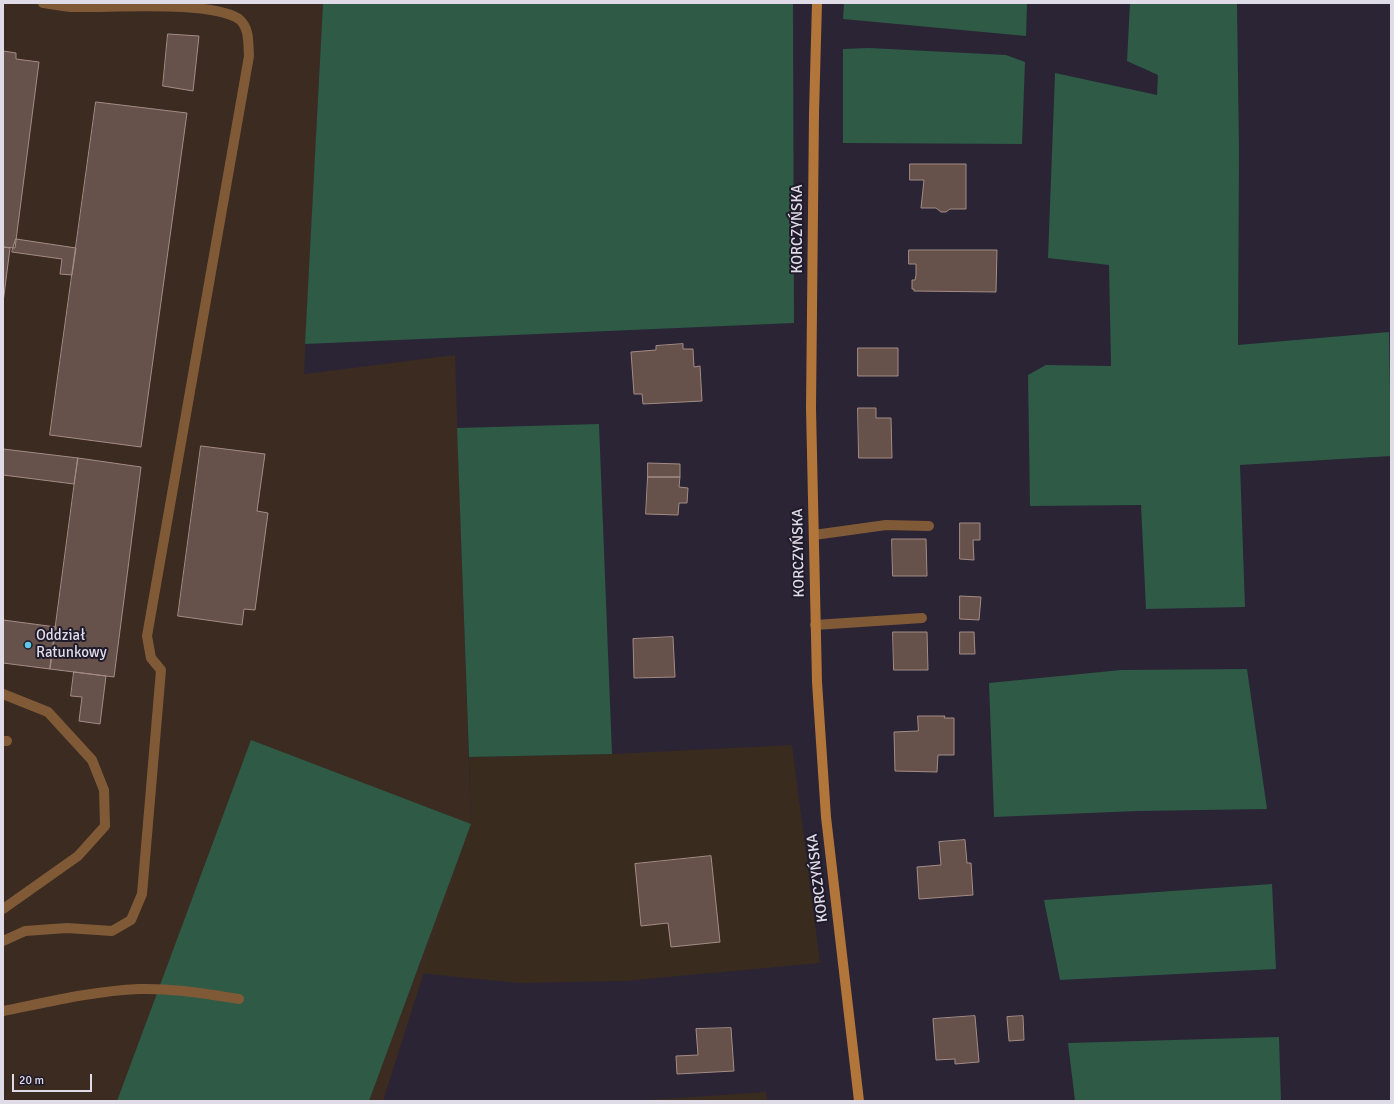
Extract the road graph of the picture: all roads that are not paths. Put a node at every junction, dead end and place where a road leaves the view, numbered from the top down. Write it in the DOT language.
graph roads {
  1 [pos="43,3"];
  2 [pos="817,3"];
  3 [pos="929,526"];
  4 [pos="814,535"];
  5 [pos="922,618"];
  6 [pos="816,624"];
  7 [pos="3,694"];
  8 [pos="3,909"];
  9 [pos="3,941"];
  10 [pos="239,999"];
  11 [pos="3,1011"];
  12 [pos="859,1101"];
  1 -- 9 [label="lane"];
  2 -- 4 [label="main road, KORCZYŃSKA"];
  3 -- 4 [label="lane"];
  4 -- 6 [label="main road, KORCZYŃSKA"];
  5 -- 6 [label="lane"];
  6 -- 12 [label="main road, KORCZYŃSKA"];
  7 -- 8 [label="lane"];
  10 -- 11 [label="lane"];
}
